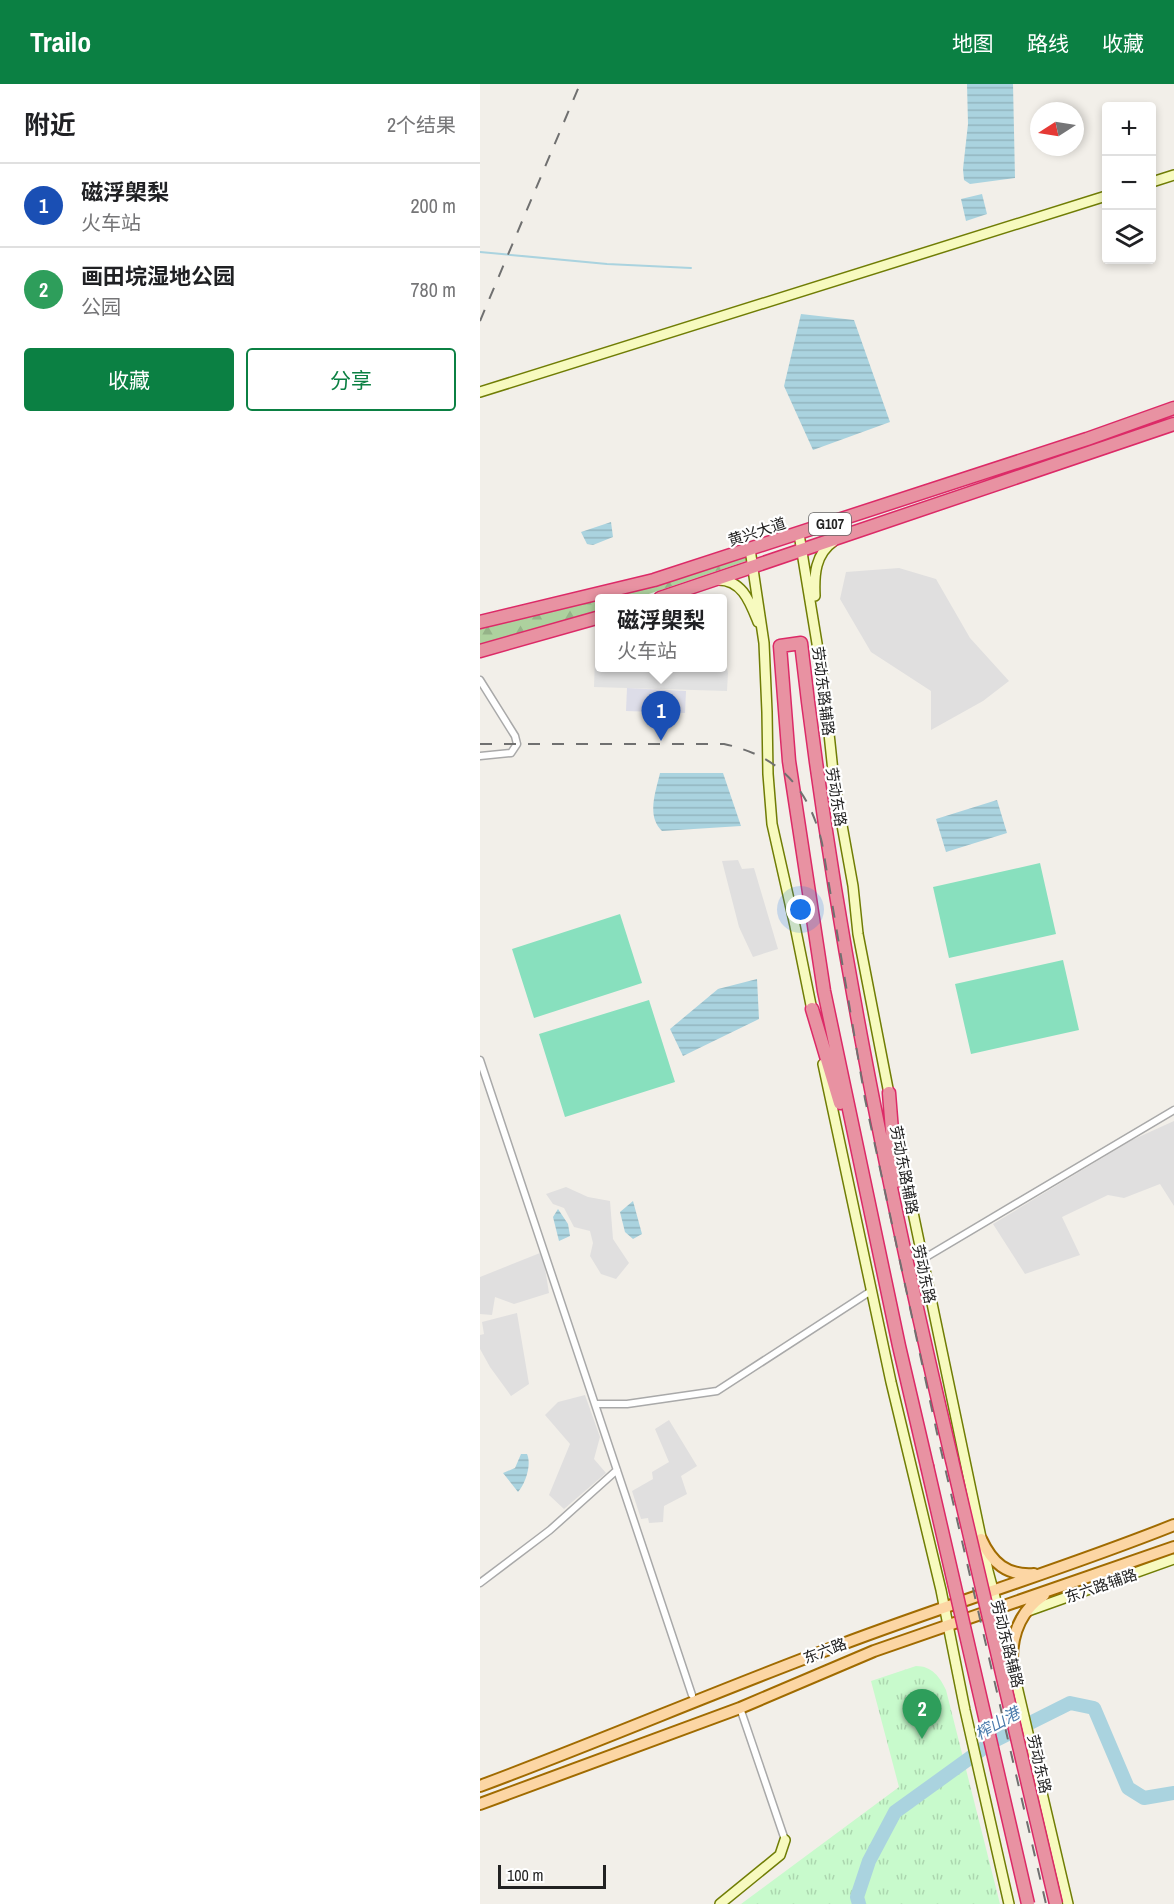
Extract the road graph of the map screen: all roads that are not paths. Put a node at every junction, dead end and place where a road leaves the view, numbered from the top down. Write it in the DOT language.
graph roads {
  1 [pos="1174,174"];
  2 [pos="1156,181"];
  3 [pos="1102,198"];
  4 [pos="480,392"];
  5 [pos="1174,408"];
  6 [pos="1174,424"];
  7 [pos="799,534"];
  8 [pos="840,537"];
  9 [pos="750,549"];
  10 [pos="802,550"];
  11 [pos="753,568"];
  12 [pos="715,580"];
  13 [pos="595,594"];
  14 [pos="596,594"];
  15 [pos="672,594"];
  16 [pos="595,618"];
  17 [pos="480,622"];
  18 [pos="764,643"];
  19 [pos="480,651"];
  20 [pos="820,661"];
  21 [pos="480,680"];
  22 [pos="480,756"];
  23 [pos="812,1009"];
  24 [pos="480,1060"];
  25 [pos="889,1093"];
  26 [pos="1174,1110"];
  27 [pos="872,1221"];
  28 [pos="923,1259"];
  29 [pos="911,1286"];
  30 [pos="871,1291"];
  31 [pos="595,1404"];
  32 [pos="617,1470"];
  33 [pos="1174,1525"];
  34 [pos="981,1539"];
  35 [pos="1174,1547"];
  36 [pos="1174,1559"];
  37 [pos="1046,1573"];
  38 [pos="480,1583"];
  39 [pos="994,1591"];
  40 [pos="1051,1591"];
  41 [pos="944,1607"];
  42 [pos="998,1609"];
  43 [pos="1028,1611"];
  44 [pos="948,1624"];
  45 [pos="1012,1664"];
  46 [pos="692,1695"];
  47 [pos="740,1708"];
  48 [pos="480,1786"];
  49 [pos="480,1804"];
  50 [pos="785,1840"];
  51 [pos="1064,1902"];
  52 [pos="720,1904"];
  53 [pos="730,1904"];
  54 [pos="1009,1904"];
  55 [pos="1028,1904"];
  1 -- 2 [label="main road"];
  3 -- 4 [label="main road"];
  5 -- 7 [label="highway, 黄兴大道 / G107"];
  6 -- 8 [label="highway, 黄兴大道 / G107"];
  7 -- 9 [label="highway, 黄兴大道 / G107"];
  7 -- 10 [label="main road, 劳动东路辅路"];
  8 -- 10 [label="highway, 黄兴大道 / G107"];
  8 -- 20 [label="main road"];
  9 -- 11 [label="main road"];
  9 -- 14 [label="highway, 黄兴大道 / G107"];
  10 -- 11 [label="highway, 黄兴大道 / G107"];
  10 -- 20 [label="main road, 劳动东路辅路"];
  11 -- 12 [label="highway, 黄兴大道 / G107"];
  11 -- 18 [label="main road"];
  12 -- 15 [label="highway, 黄兴大道 / G107"];
  12 -- 18 [label="main road"];
  13 -- 17 [label="highway, 黄兴大道 / G107"];
  16 -- 19 [label="highway"];
  18 -- 23 [label="main road"];
  20 -- 25 [label="main road, 劳动东路辅路"];
  21 -- 22 [label="street"];
  23 -- 27 [label="highway"];
  23 -- 30 [label="main road"];
  24 -- 31 [label="street"];
  25 -- 28 [label="main road, 劳动东路辅路"];
  25 -- 29 [label="highway"];
  26 -- 28 [label="street"];
  27 -- 29 [label="highway, 劳动东路"];
  27 -- 55 [label="highway, bridge"];
  28 -- 34 [label="main road, 劳动东路辅路"];
  29 -- 51 [label="highway, 劳动东路, bridge"];
  30 -- 31 [label="street"];
  30 -- 41 [label="main road"];
  31 -- 32 [label="street"];
  32 -- 38 [label="street"];
  32 -- 46 [label="street"];
  33 -- 37 [label="main road, 东六路"];
  34 -- 37 [label="main road"];
  34 -- 39 [label="main road, 劳动东路辅路"];
  35 -- 40 [label="main road, 东六路"];
  36 -- 43 [label="main road, 东六路辅路"];
  37 -- 39 [label="main road, 东六路"];
  39 -- 41 [label="main road, 东六路"];
  39 -- 42 [label="main road, 劳动东路辅路"];
  40 -- 42 [label="main road, 东六路"];
  40 -- 43 [label="main road"];
  41 -- 44 [label="main road"];
  41 -- 48 [label="main road, 东六路"];
  42 -- 44 [label="main road, 东六路"];
  42 -- 45 [label="main road, 劳动东路辅路"];
  43 -- 45 [label="main road"];
  44 -- 47 [label="main road, 东六路"];
  44 -- 54 [label="main road"];
  45 -- 51 [label="main road, 劳动东路辅路"];
  47 -- 49 [label="main road, 东六路"];
  47 -- 50 [label="street"];
  50 -- 52 [label="main road"];
  50 -- 53 [label="main road"];
}
